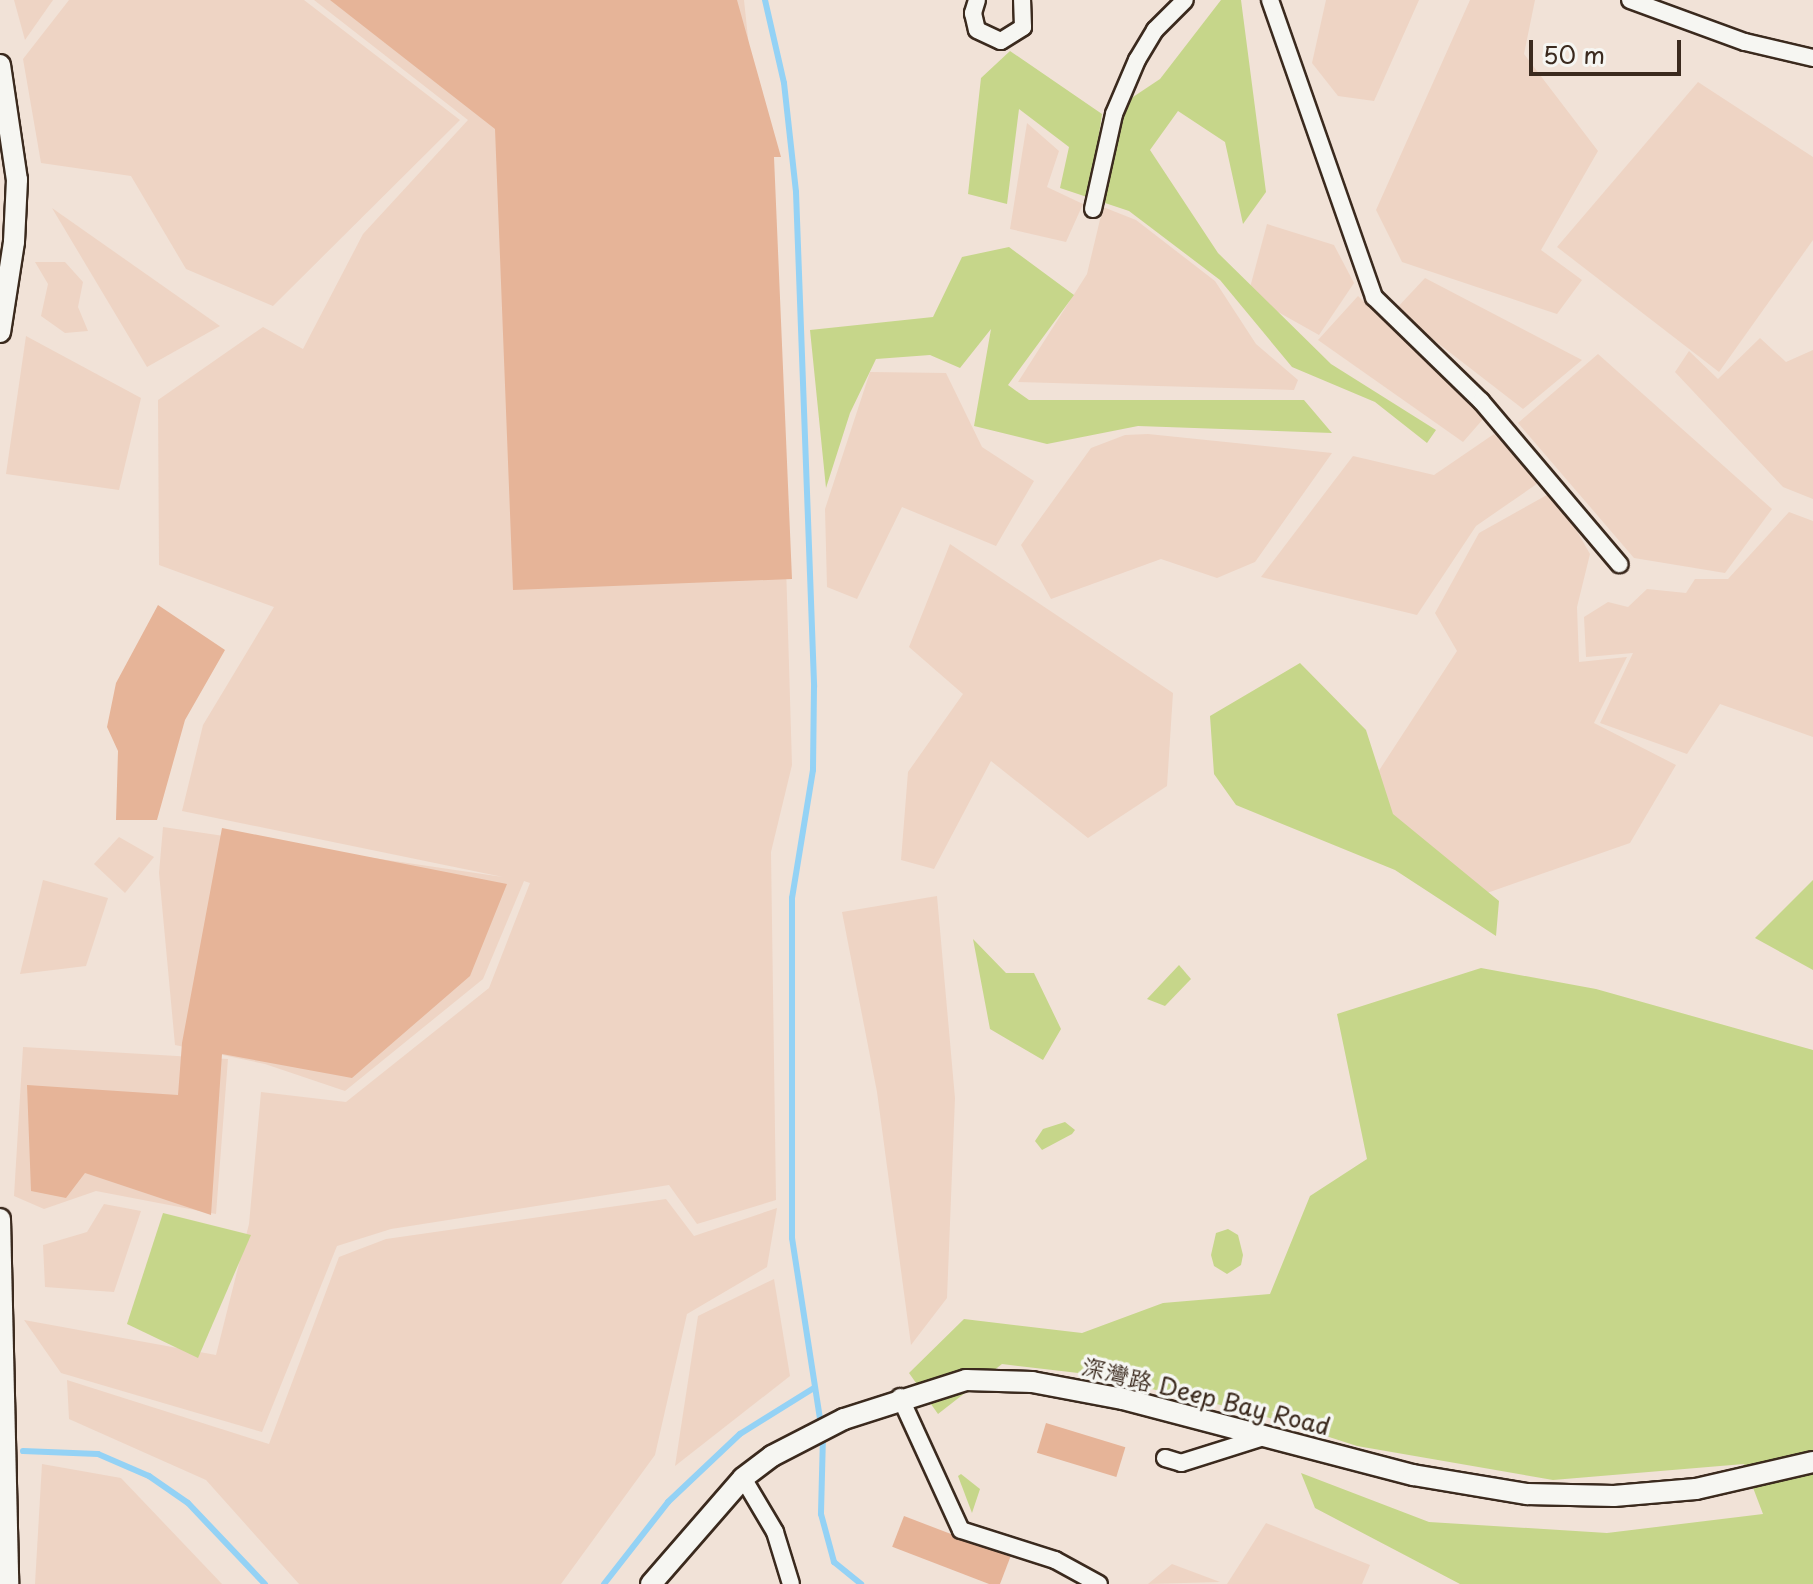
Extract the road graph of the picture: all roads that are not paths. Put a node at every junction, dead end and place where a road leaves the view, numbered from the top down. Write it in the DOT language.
graph roads {
  1 [pos="977,0"];
  2 [pos="1022,0"];
  3 [pos="1185,0"];
  4 [pos="1270,0"];
  5 [pos="1630,0"];
  6 [pos="1813,58"];
  7 [pos="0,65"];
  8 [pos="1093,209"];
  9 [pos="0,332"];
  10 [pos="1619,564"];
  11 [pos="0,1219"];
  12 [pos="900,1397"];
  13 [pos="1266,1436"];
  14 [pos="1165,1458"];
  15 [pos="1813,1462"];
  16 [pos="743,1478"];
  17 [pos="8,1584"];
  18 [pos="651,1584"];
  19 [pos="791,1584"];
  20 [pos="1099,1584"];
  1 -- 2 [label="street"];
  3 -- 8 [label="street"];
  4 -- 10 [label="street"];
  5 -- 6 [label="street"];
  7 -- 9 [label="street"];
  11 -- 17 [label="street"];
  12 -- 13 [label="street, 深灣路 Deep Bay Road"];
  12 -- 16 [label="street, 深灣路 Deep Bay Road"];
  12 -- 20 [label="street"];
  13 -- 14 [label="street"];
  13 -- 15 [label="street, 深灣路 Deep Bay Road"];
  16 -- 18 [label="street, 深灣路 Deep Bay Road"];
  16 -- 19 [label="street"];
}
